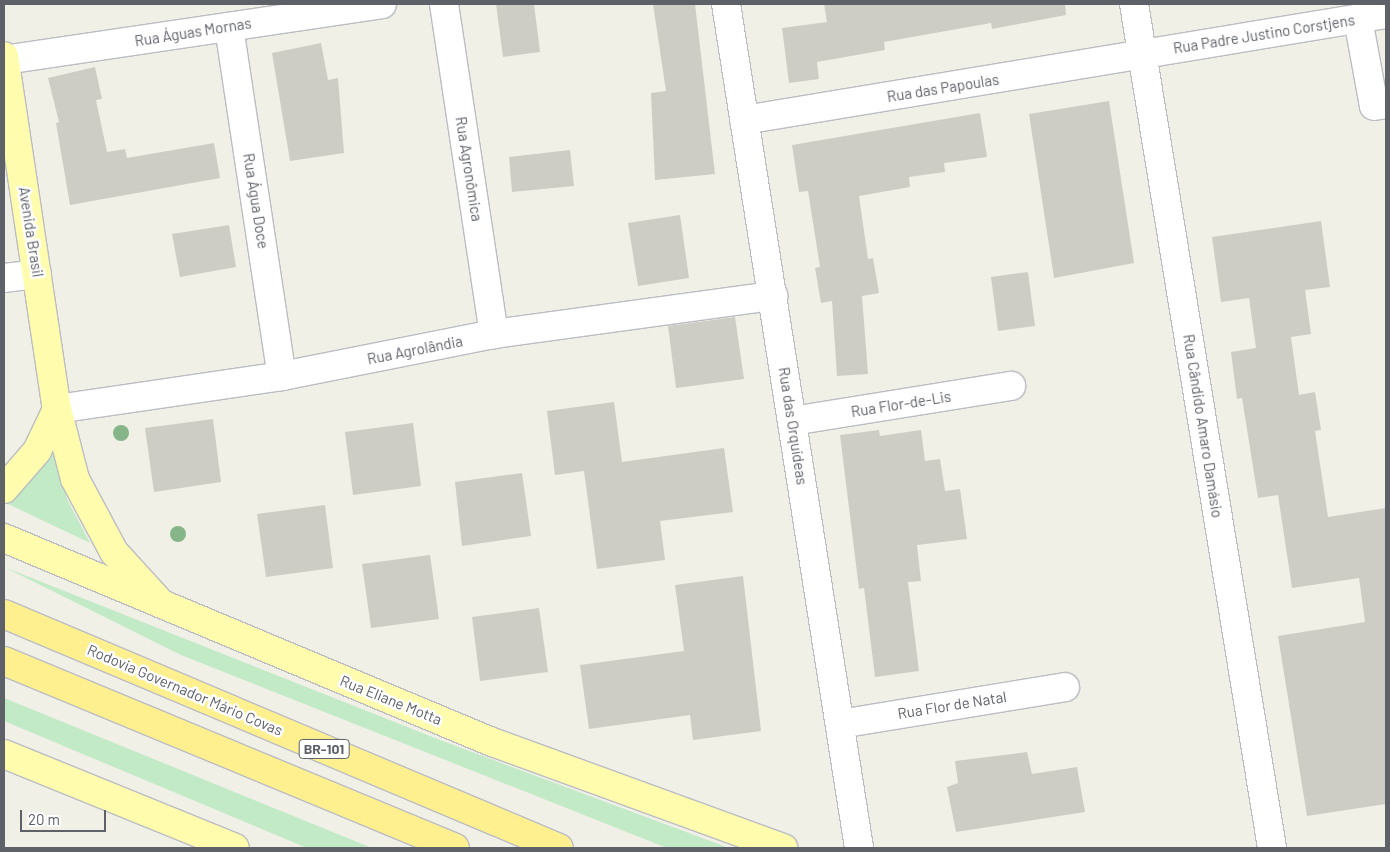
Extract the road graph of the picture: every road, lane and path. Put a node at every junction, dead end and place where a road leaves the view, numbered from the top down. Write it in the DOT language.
graph roads {
  1 [pos="382,4"];
  2 [pos="444,4"];
  3 [pos="726,4"];
  4 [pos="1134,4"];
  5 [pos="1386,14"];
  6 [pos="1358,19"];
  7 [pos="229,26"];
  8 [pos="1142,55"];
  9 [pos="4,56"];
  10 [pos="4,60"];
  11 [pos="1386,104"];
  12 [pos="744,120"];
  13 [pos="37,274"];
  14 [pos="4,278"];
  15 [pos="773,296"];
  16 [pos="494,334"];
  17 [pos="282,376"];
  18 [pos="1011,386"];
  19 [pos="57,408"];
  20 [pos="792,421"];
  21 [pos="4,490"];
  22 [pos="4,538"];
  23 [pos="4,598"];
  24 [pos="164,606"];
  25 [pos="4,614"];
  26 [pos="88,649"];
  27 [pos="4,661"];
  28 [pos="1065,687"];
  29 [pos="840,724"];
  30 [pos="4,754"];
  31 [pos="235,848"];
  32 [pos="455,848"];
  33 [pos="559,848"];
  34 [pos="783,848"];
  35 [pos="859,848"];
  36 [pos="1272,848"];
  1 -- 7 [label="street, Rua Águas Mornas"];
  2 -- 16 [label="street, Rua Agronômica"];
  3 -- 12 [label="street, Rua das Orquídeas"];
  4 -- 8 [label="street, Rua Cândido Amaro Damásio"];
  5 -- 6 [label="street, Rua Padre Justino Corstjens"];
  6 -- 8 [label="street, Rua Padre Justino Corstjens"];
  6 -- 11 [label="street"];
  7 -- 10 [label="street, Rua Águas Mornas"];
  7 -- 17 [label="street, Rua Água Doce"];
  8 -- 12 [label="street, Rua das Papoulas"];
  8 -- 36 [label="street, Rua Cândido Amaro Damásio"];
  9 -- 10 [label="main road, Avenida Brasil"];
  10 -- 13 [label="main road, Avenida Brasil"];
  12 -- 15 [label="street, Rua das Orquídeas"];
  13 -- 14 [label="street"];
  13 -- 19 [label="main road, Avenida Brasil"];
  15 -- 16 [label="street, Rua Agrolândia"];
  15 -- 20 [label="street, Rua das Orquídeas"];
  16 -- 17 [label="street, Rua Agrolândia"];
  17 -- 19 [label="street, Rua Agrolândia"];
  18 -- 20 [label="street, Rua Flor-de-Lis"];
  19 -- 21 [label="main road"];
  19 -- 24 [label="main road, Avenida Brasil"];
  20 -- 29 [label="street, Rua das Orquídeas"];
  22 -- 24 [label="main road, Rua Eliane Motta"];
  23 -- 26 [label="highway"];
  24 -- 34 [label="main road, Rua Eliane Motta"];
  25 -- 26 [label="highway, Rodovia Governador Mário Covas / BR-101"];
  26 -- 33 [label="highway, Rodovia Governador Mário Covas / BR-101"];
  27 -- 32 [label="highway, BR-101"];
  28 -- 29 [label="street, Rua Flor de Natal"];
  29 -- 35 [label="street, Rua das Orquídeas"];
  30 -- 31 [label="main road"];
}
